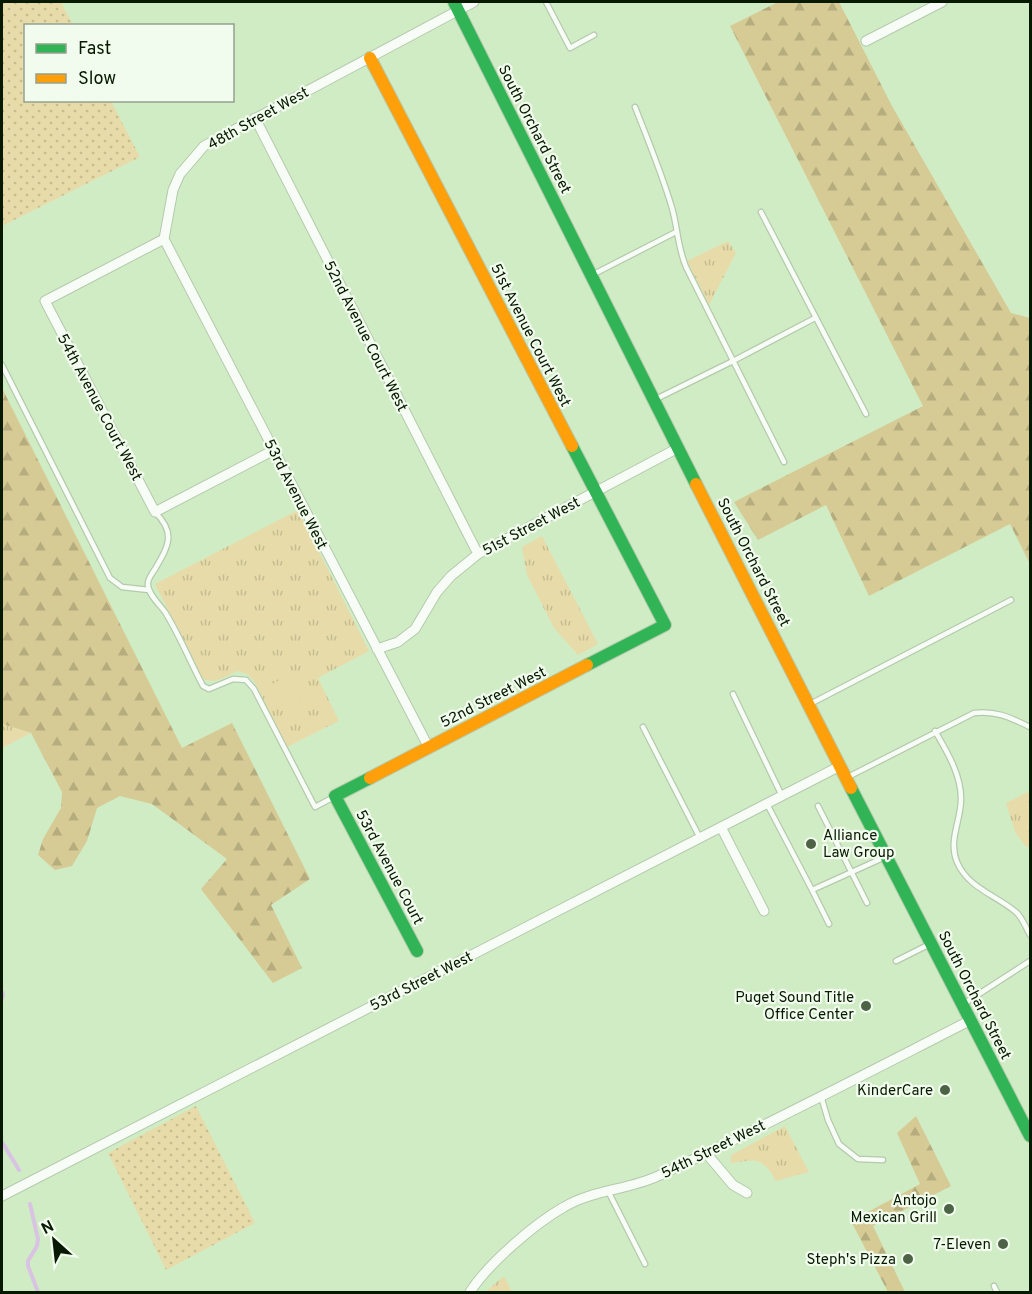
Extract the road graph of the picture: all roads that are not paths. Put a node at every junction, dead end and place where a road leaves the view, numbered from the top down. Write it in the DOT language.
graph roads {
  1 [pos="474,2"];
  2 [pos="546,2"];
  3 [pos="942,2"];
  4 [pos="456,6"];
  5 [pos="594,35"];
  6 [pos="866,41"];
  7 [pos="370,58"];
  8 [pos="635,106"];
  9 [pos="255,118"];
  10 [pos="761,212"];
  11 [pos="676,232"];
  12 [pos="164,239"];
  13 [pos="592,274"];
  14 [pos="815,318"];
  15 [pos="733,361"];
  16 [pos="2,365"];
  17 [pos="653,400"];
  18 [pos="866,414"];
  19 [pos="678,448"];
  20 [pos="274,450"];
  21 [pos="784,462"];
  22 [pos="595,492"];
  23 [pos="155,512"];
  24 [pos="478,554"];
  25 [pos="148,590"];
  26 [pos="1011,600"];
  27 [pos="665,625"];
  28 [pos="377,649"];
  29 [pos="733,694"];
  30 [pos="810,704"];
  31 [pos="644,727"];
  32 [pos="1030,727"];
  33 [pos="935,731"];
  34 [pos="429,748"];
  35 [pos="840,766"];
  36 [pos="846,778"];
  37 [pos="335,796"];
  38 [pos="782,796"];
  39 [pos="767,804"];
  40 [pos="818,806"];
  41 [pos="721,827"];
  42 [pos="700,838"];
  43 [pos="885,856"];
  44 [pos="852,872"];
  45 [pos="812,890"];
  46 [pos="867,903"];
  47 [pos="764,911"];
  48 [pos="829,924"];
  49 [pos="1030,935"];
  50 [pos="931,943"];
  51 [pos="417,951"];
  52 [pos="896,961"];
  53 [pos="1030,961"];
  54 [pos="963,1005"];
  55 [pos="971,1020"];
  56 [pos="821,1096"];
  57 [pos="1030,1136"];
  58 [pos="706,1153"];
  59 [pos="882,1160"];
  60 [pos="608,1191"];
  61 [pos="747,1193"];
  62 [pos="2,1196"];
  63 [pos="645,1264"];
  64 [pos="994,1286"];
  65 [pos="471,1293"];
  66 [pos="997,1293"];
  1 -- 4 [label="street, 48th Street West"];
  2 -- 5 [label="lane"];
  3 -- 6 [label="street"];
  4 -- 7 [label="street, 48th Street West"];
  4 -- 13 [label="main road, South Orchard Street"];
  7 -- 9 [label="street, 48th Street West"];
  7 -- 22 [label="main road, 51st Avenue Court West"];
  8 -- 11 [label="lane"];
  9 -- 12 [label="street, 48th Street West"];
  9 -- 24 [label="street, 52nd Avenue Court West"];
  10 -- 14 [label="lane"];
  11 -- 13 [label="lane"];
  11 -- 15 [label="lane"];
  12 -- 20 [label="street, 53rd Avenue West"];
  12 -- 23 [label="street, 54th Avenue Court West"];
  13 -- 17 [label="main road, South Orchard Street"];
  14 -- 15 [label="lane"];
  14 -- 18 [label="lane"];
  15 -- 17 [label="lane"];
  15 -- 21 [label="lane"];
  16 -- 25 [label="lane"];
  17 -- 19 [label="main road, South Orchard Street"];
  19 -- 22 [label="street, 51st Street West"];
  19 -- 30 [label="main road, South Orchard Street"];
  20 -- 23 [label="street"];
  20 -- 28 [label="street, 53rd Avenue West"];
  22 -- 24 [label="street, 51st Street West"];
  22 -- 27 [label="main road, 51st Avenue Court West"];
  23 -- 25 [label="lane"];
  24 -- 28 [label="street, 51st Street West"];
  25 -- 37 [label="lane"];
  26 -- 30 [label="lane"];
  27 -- 34 [label="main road, 52nd Street West"];
  28 -- 34 [label="street, 53rd Avenue West"];
  29 -- 38 [label="lane"];
  30 -- 35 [label="main road, South Orchard Street"];
  31 -- 42 [label="lane"];
  32 -- 33 [label="lane"];
  33 -- 36 [label="lane"];
  33 -- 49 [label="lane"];
  34 -- 37 [label="main road, 52nd Street West"];
  35 -- 36 [label="main road, South Orchard Street"];
  35 -- 38 [label="street, 53rd Street West"];
  36 -- 43 [label="main road, South Orchard Street"];
  37 -- 51 [label="main road, 53rd Avenue Court"];
  38 -- 39 [label="street, 53rd Street West"];
  39 -- 41 [label="street, 53rd Street West"];
  39 -- 45 [label="lane"];
  40 -- 44 [label="lane"];
  41 -- 42 [label="street, 53rd Street West"];
  41 -- 47 [label="street"];
  42 -- 62 [label="street, 53rd Street West"];
  43 -- 44 [label="lane"];
  43 -- 50 [label="main road, South Orchard Street"];
  44 -- 45 [label="lane"];
  44 -- 46 [label="lane"];
  45 -- 48 [label="lane"];
  50 -- 52 [label="lane"];
  50 -- 54 [label="main road, South Orchard Street"];
  53 -- 54 [label="lane"];
  54 -- 55 [label="main road, South Orchard Street"];
  55 -- 56 [label="street, 54th Street West"];
  55 -- 57 [label="main road, South Orchard Street"];
  56 -- 58 [label="street, 54th Street West"];
  56 -- 59 [label="lane"];
  58 -- 60 [label="street, 54th Street West"];
  58 -- 61 [label="street"];
  60 -- 63 [label="lane"];
  60 -- 65 [label="street, 54th Street West"];
  64 -- 66 [label="lane"];
}
